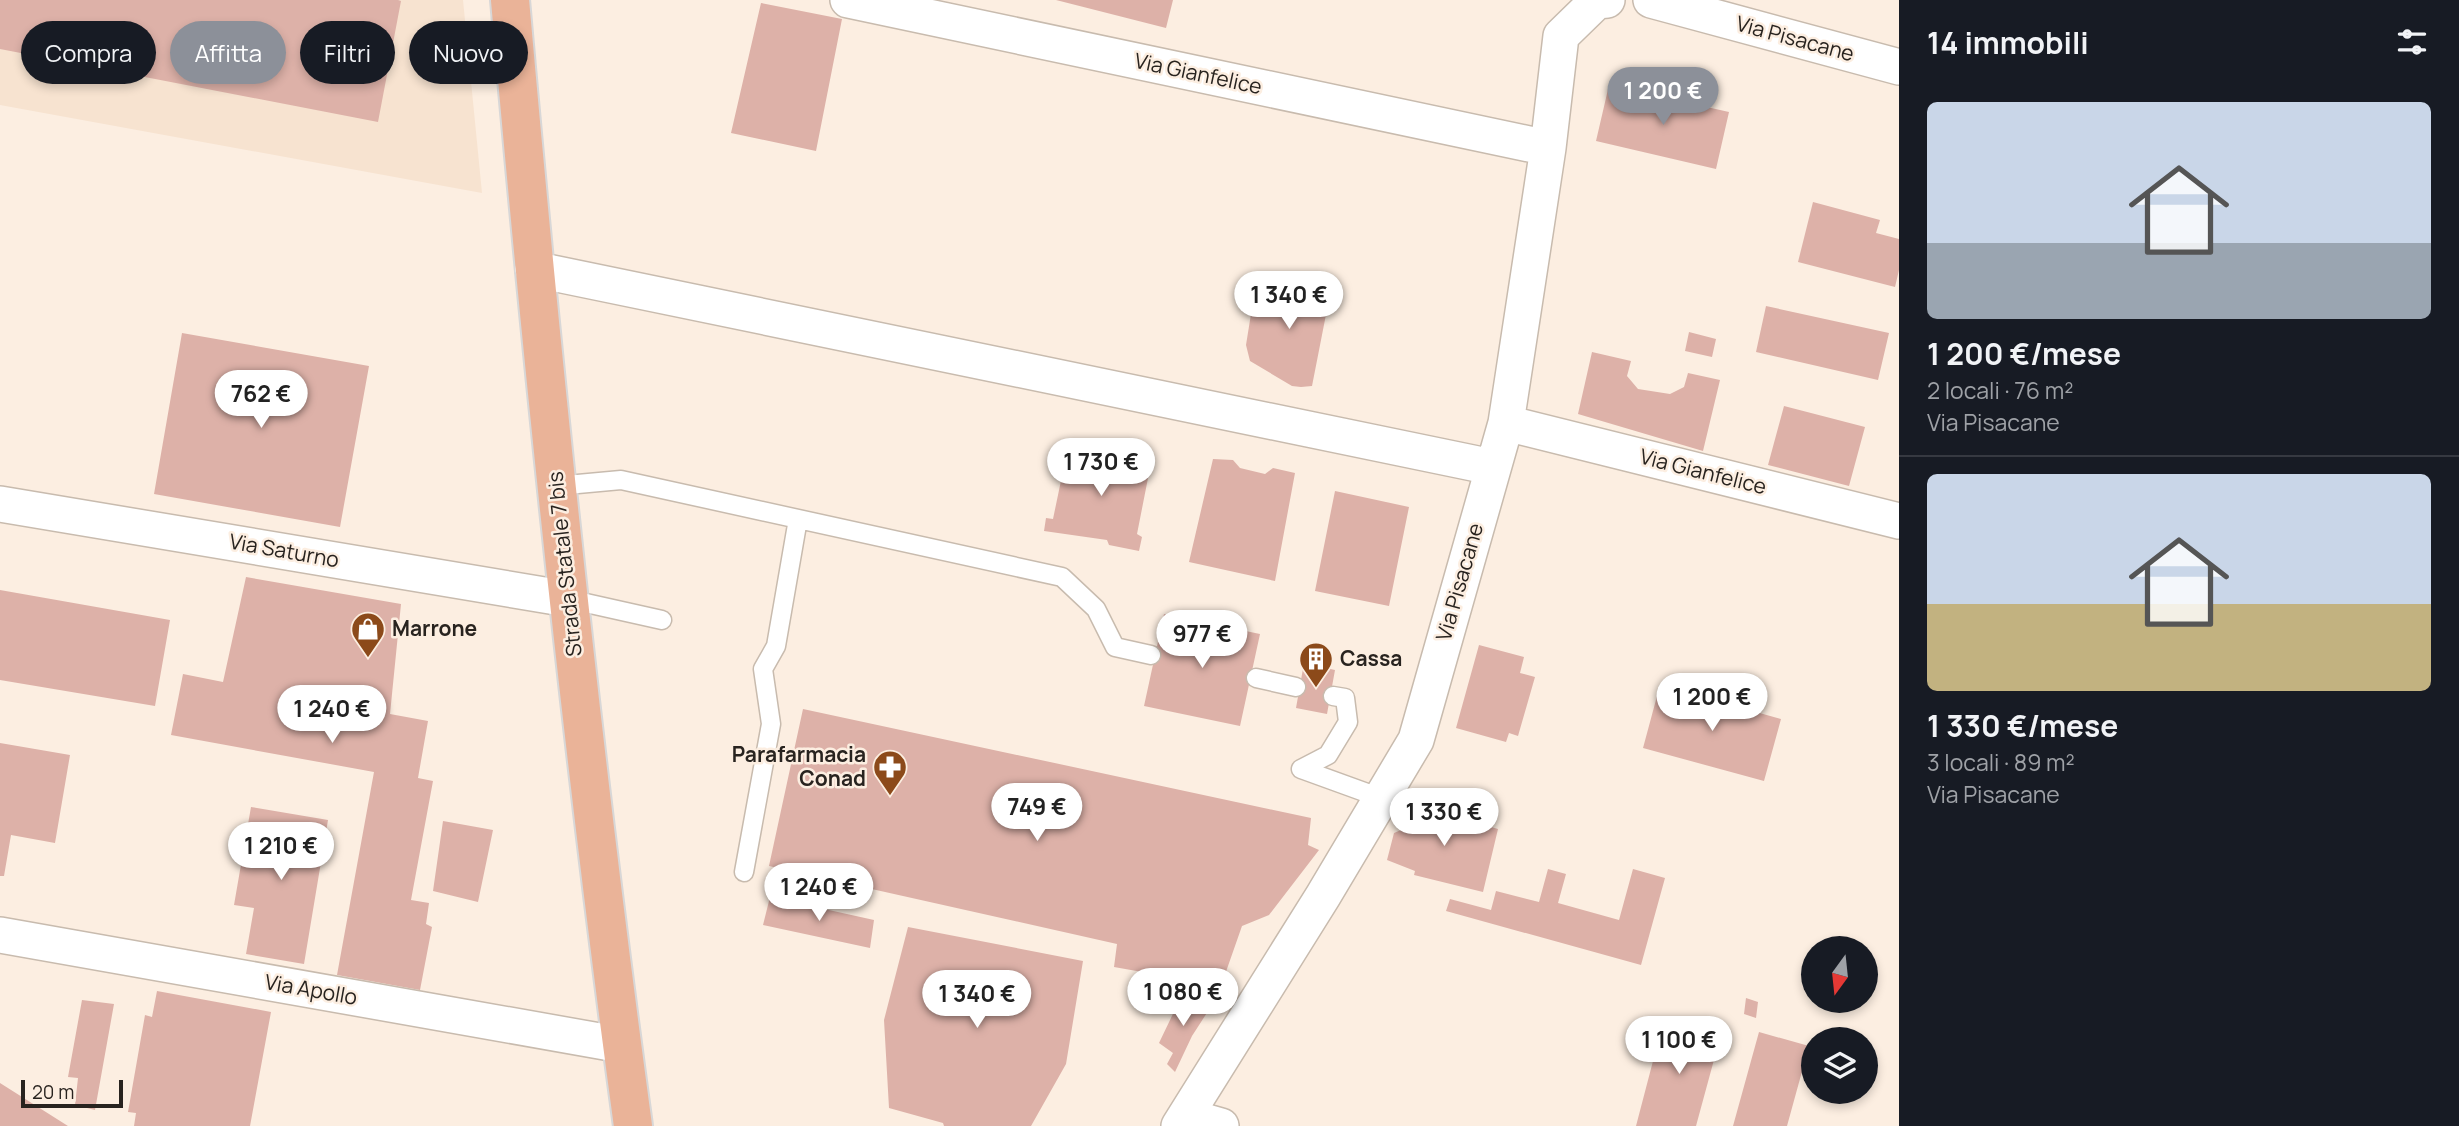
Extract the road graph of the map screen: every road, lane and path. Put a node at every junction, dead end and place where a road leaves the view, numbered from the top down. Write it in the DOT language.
graph roads {
  1 [pos="510,0"];
  2 [pos="848,0"];
  3 [pos="1607,0"];
  4 [pos="1651,0"];
  5 [pos="1899,67"];
  6 [pos="1548,148"];
  7 [pos="533,269"];
  8 [pos="1506,423"];
  9 [pos="1492,467"];
  10 [pos="556,486"];
  11 [pos="0,503"];
  12 [pos="799,519"];
  13 [pos="1899,521"];
  14 [pos="568,599"];
  15 [pos="662,620"];
  16 [pos="1150,655"];
  17 [pos="1256,678"];
  18 [pos="1296,687"];
  19 [pos="1333,696"];
  20 [pos="1381,799"];
  21 [pos="744,872"];
  22 [pos="0,935"];
  23 [pos="622,1045"];
  24 [pos="1182,1121"];
  25 [pos="633,1126"];
  26 [pos="1221,1126"];
  1 -- 7 [label="main road, Strada Statale 7 bis"];
  2 -- 6 [label="street, Via Gianfelice"];
  3 -- 6 [label="street, Via Pisacane"];
  4 -- 5 [label="street, Via Pisacane"];
  6 -- 8 [label="street, Via Pisacane"];
  7 -- 9 [label="street"];
  7 -- 10 [label="main road, Strada Statale 7 bis"];
  8 -- 9 [label="street, Via Pisacane"];
  8 -- 13 [label="street, Via Gianfelice"];
  9 -- 20 [label="street, Via Pisacane"];
  10 -- 12 [label="lane"];
  10 -- 14 [label="main road, Strada Statale 7 bis"];
  11 -- 14 [label="street, Via Saturno"];
  12 -- 16 [label="lane"];
  12 -- 21 [label="lane"];
  14 -- 15 [label="lane"];
  14 -- 23 [label="main road, Strada Statale 7 bis"];
  17 -- 18 [label="lane"];
  19 -- 20 [label="lane"];
  20 -- 24 [label="street, Via Pisacane"];
  22 -- 23 [label="street, Via Apollo"];
  23 -- 25 [label="main road, Strada Statale 7 bis"];
  24 -- 26 [label="street"];
}
